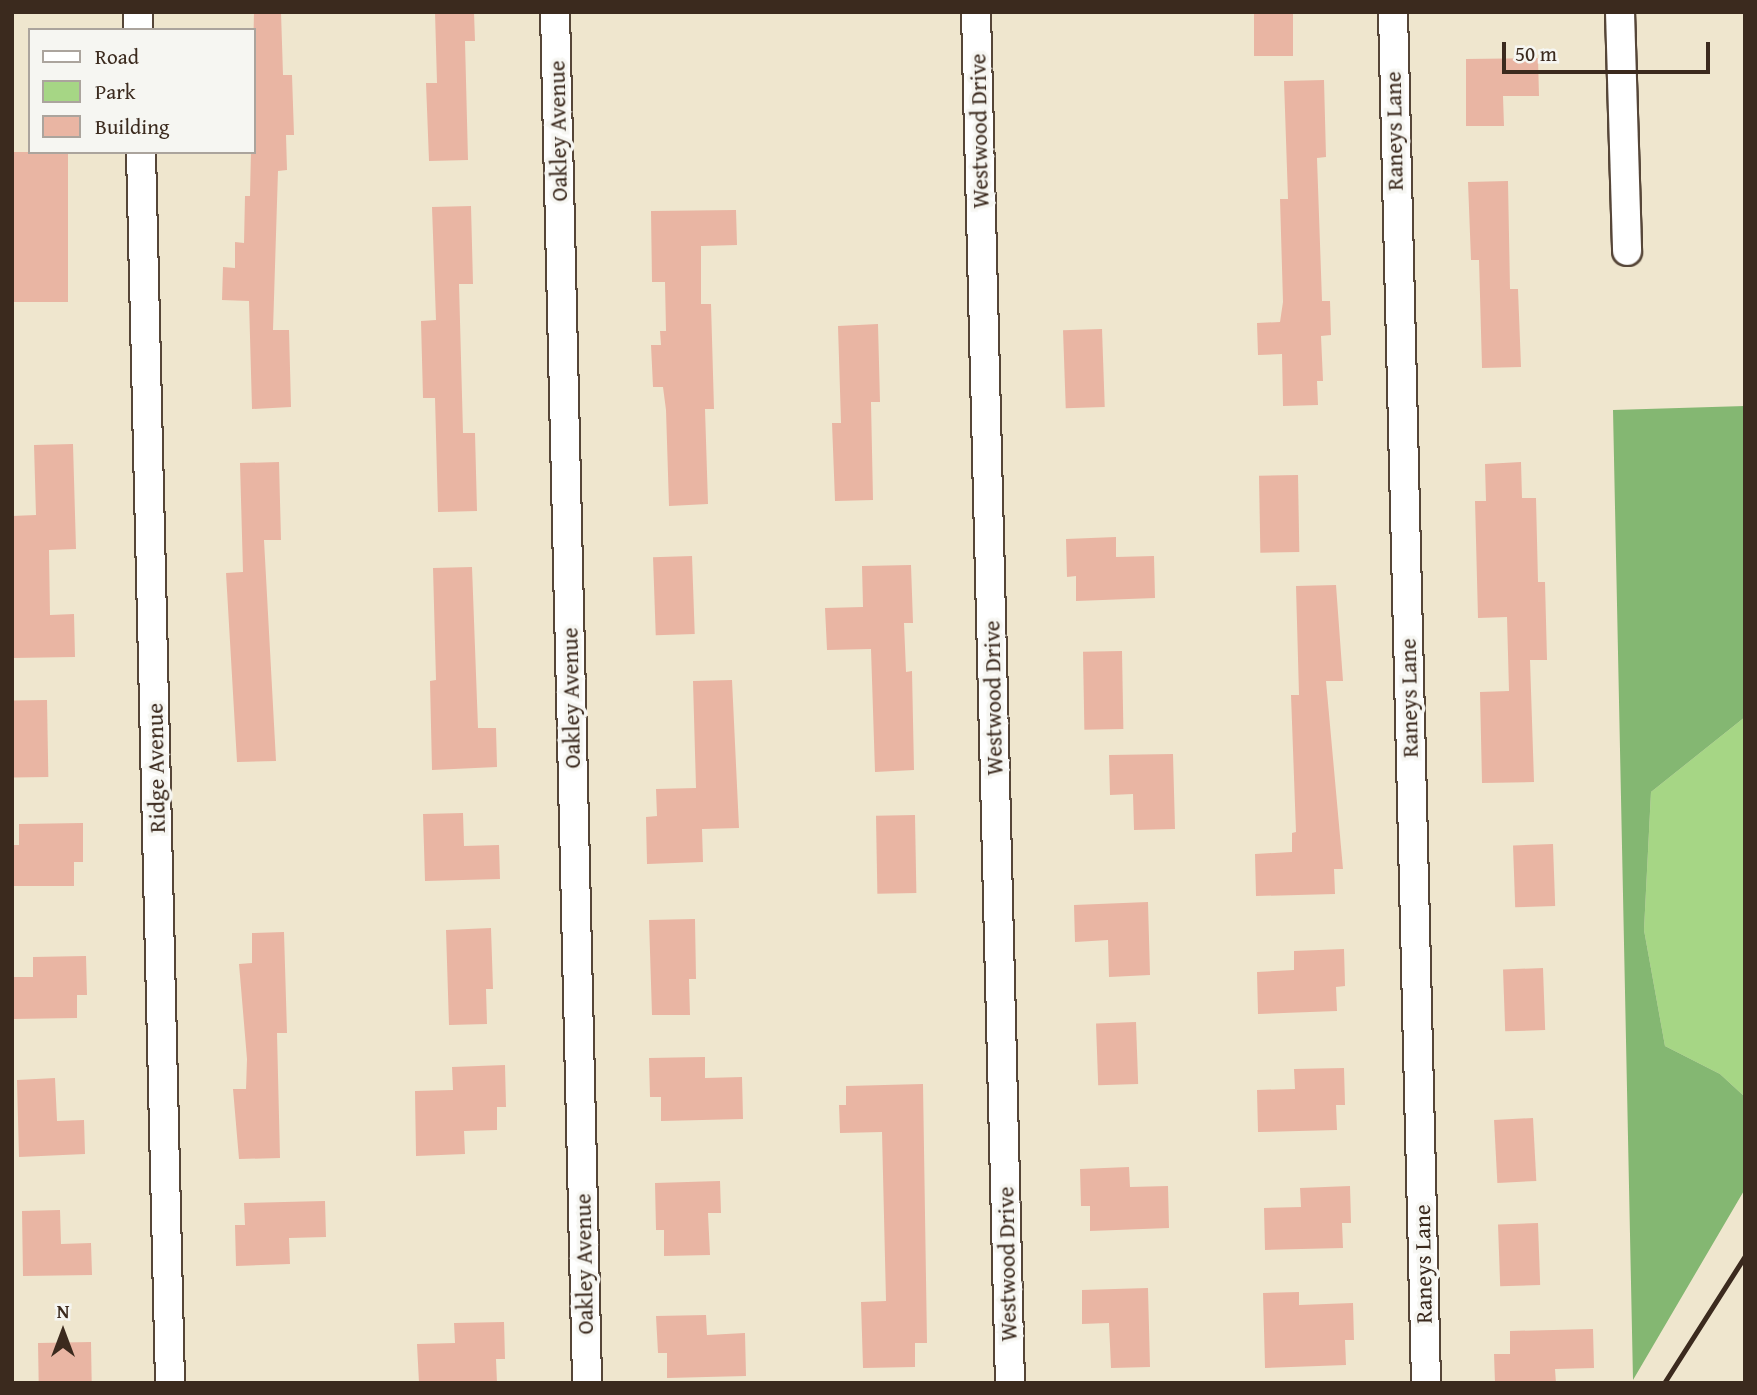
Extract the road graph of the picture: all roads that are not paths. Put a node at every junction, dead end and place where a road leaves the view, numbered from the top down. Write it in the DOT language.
graph roads {
  1 [pos="555,12"];
  2 [pos="976,12"];
  3 [pos="1393,12"];
  4 [pos="1620,12"];
  5 [pos="141,154"];
  6 [pos="1627,251"];
  7 [pos="170,1383"];
  8 [pos="587,1383"];
  9 [pos="1010,1383"];
  10 [pos="1426,1383"];
  1 -- 8 [label="street, Oakley Avenue"];
  2 -- 9 [label="street, Westwood Drive"];
  3 -- 10 [label="street, Raneys Lane"];
  4 -- 6 [label="street"];
  5 -- 7 [label="street, Ridge Avenue"];
}
